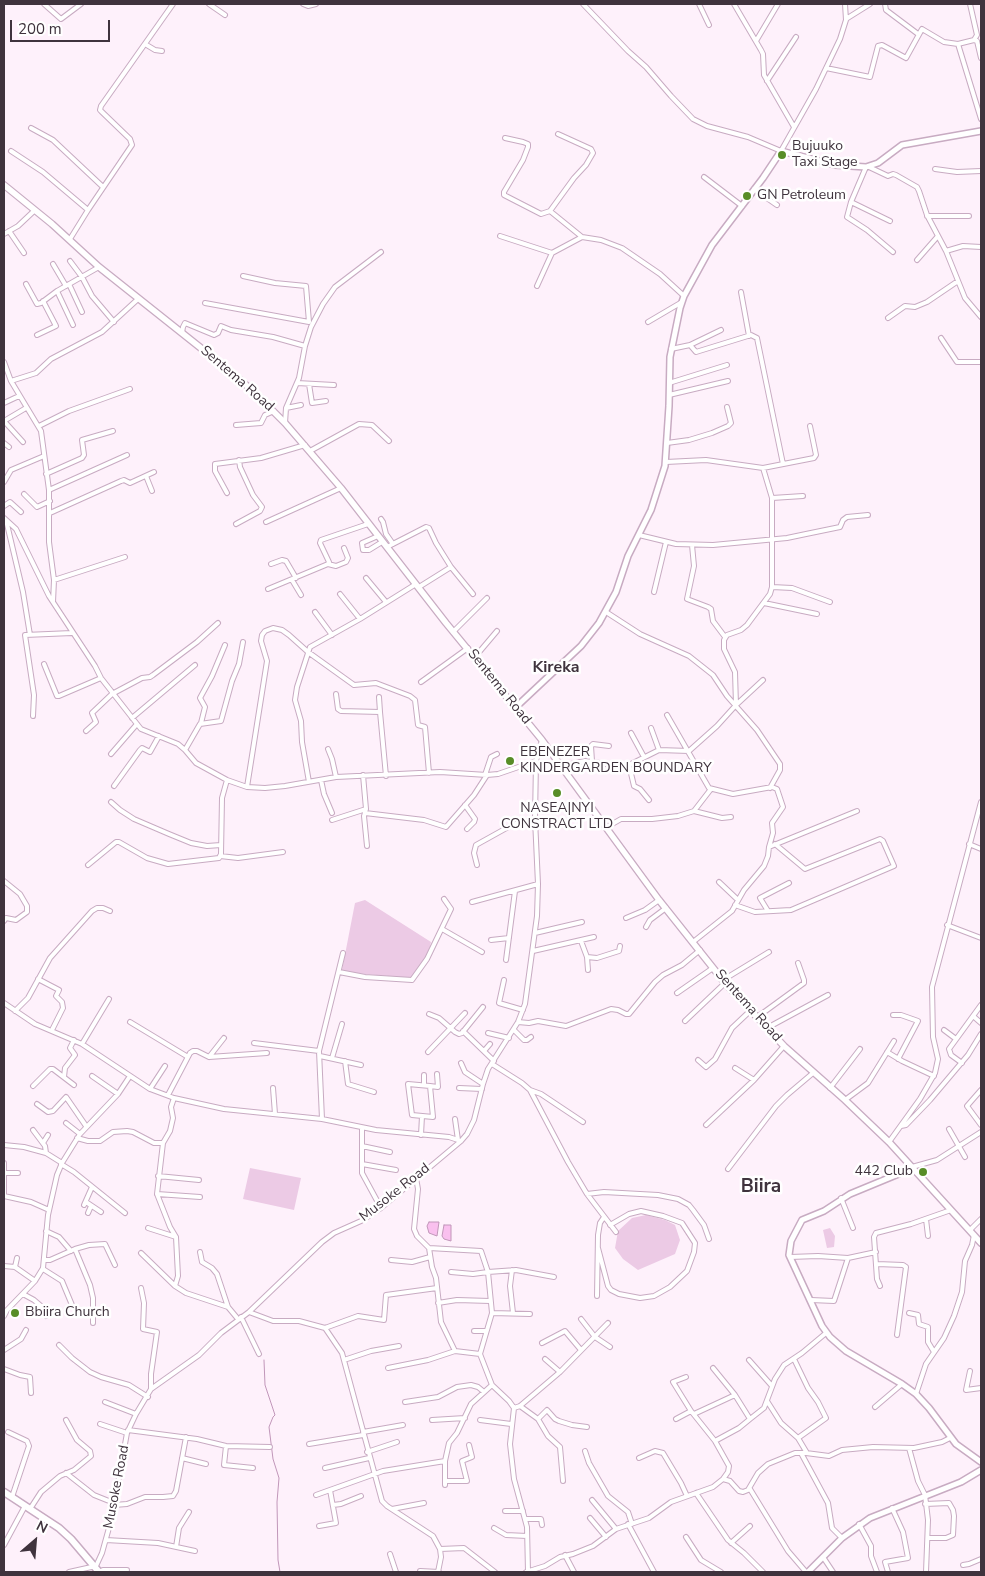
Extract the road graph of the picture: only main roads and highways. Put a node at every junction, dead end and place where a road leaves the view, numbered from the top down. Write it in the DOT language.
graph roads {
  1 [pos="4,185"];
  2 [pos="981,1244"];
  3 [pos="4,1492"];
  4 [pos="98,1570"];
  1 -- 2 [label="main road, Sentema Road"];
  3 -- 4 [label="main road"];
}
